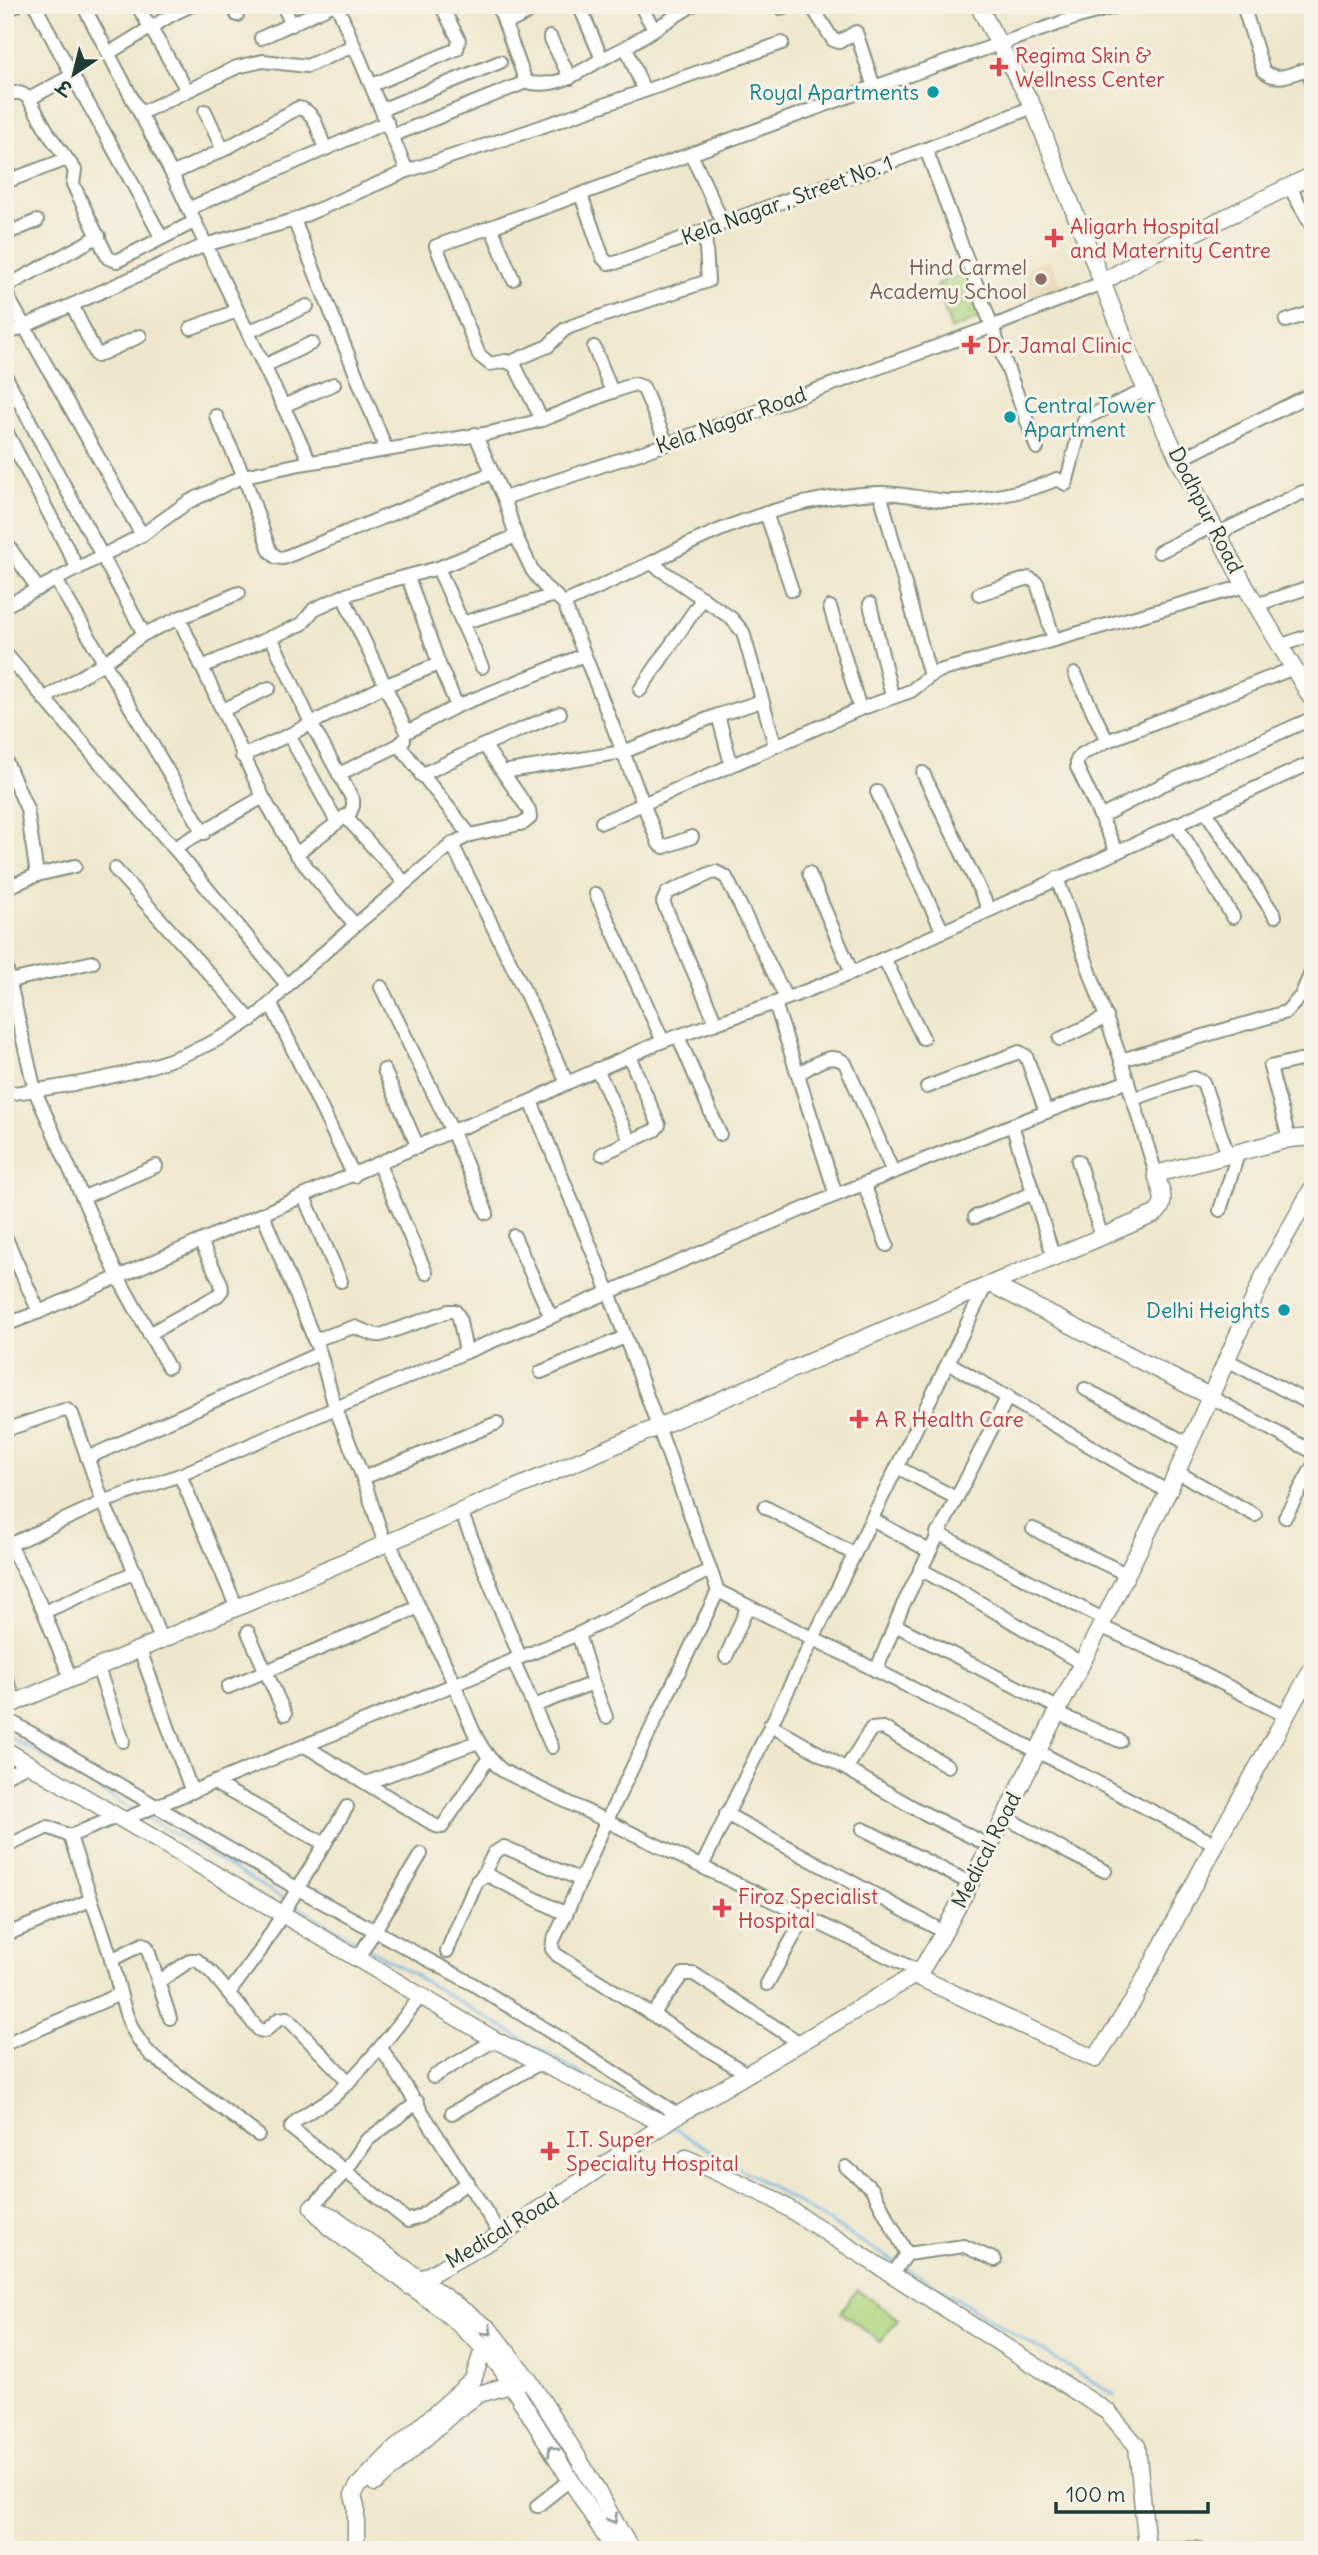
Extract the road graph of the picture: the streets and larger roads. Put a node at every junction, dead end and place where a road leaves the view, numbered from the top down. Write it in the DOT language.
graph roads {
  1 [pos="17,5"];
  2 [pos="35,5"];
  3 [pos="83,5"];
  4 [pos="138,5"];
  5 [pos="192,5"];
  6 [pos="283,5"];
  7 [pos="335,5"];
  8 [pos="441,5"];
  9 [pos="498,5"];
  10 [pos="544,5"];
  11 [pos="579,5"];
  12 [pos="640,5"];
  13 [pos="693,5"];
  14 [pos="776,5"];
  15 [pos="790,5"];
  16 [pos="811,5"];
  17 [pos="978,5"];
  18 [pos="1121,5"];
  19 [pos="1243,5"];
  20 [pos="315,9"];
  21 [pos="170,10"];
  22 [pos="5,12"];
  23 [pos="505,24"];
  24 [pos="292,25"];
  25 [pos="151,29"];
  26 [pos="654,29"];
  27 [pos="550,37"];
  28 [pos="261,38"];
  29 [pos="782,43"];
  30 [pos="1000,43"];
  31 [pos="354,46"];
  32 [pos="626,47"];
  33 [pos="109,53"];
  34 [pos="602,59"];
  35 [pos="500,62"];
  36 [pos="1310,68"];
  37 [pos="71,76"];
  38 [pos="570,78"];
  39 [pos="526,82"];
  40 [pos="1313,84"];
  41 [pos="372,85"];
  42 [pos="874,86"];
  43 [pos="187,90"];
  44 [pos="644,91"];
  45 [pos="5,95"];
  46 [pos="29,99"];
  47 [pos="1033,107"];
  48 [pos="383,109"];
  49 [pos="205,111"];
  50 [pos="141,113"];
  51 [pos="387,122"];
  52 [pos="394,135"];
  53 [pos="325,149"];
  54 [pos="926,149"];
  55 [pos="223,150"];
  56 [pos="691,154"];
  57 [pos="67,159"];
  58 [pos="5,166"];
  59 [pos="407,171"];
  60 [pos="172,174"];
  61 [pos="1313,174"];
  62 [pos="8,181"];
  63 [pos="1289,186"];
  64 [pos="581,195"];
  65 [pos="188,209"];
  66 [pos="37,220"];
  67 [pos="295,220"];
  68 [pos="194,222"];
  69 [pos="723,223"];
  70 [pos="491,227"];
  71 [pos="1313,228"];
  72 [pos="705,230"];
  73 [pos="5,234"];
  74 [pos="99,236"];
  75 [pos="161,237"];
  76 [pos="205,245"];
  77 [pos="513,279"];
  78 [pos="1102,283"];
  79 [pos="5,290"];
  80 [pos="72,305"];
  81 [pos="307,306"];
  82 [pos="237,311"];
  83 [pos="1313,312"];
  84 [pos="1286,321"];
  85 [pos="23,327"];
  86 [pos="991,327"];
  87 [pos="191,328"];
  88 [pos="248,332"];
  89 [pos="5,335"];
  90 [pos="140,336"];
  91 [pos="312,344"];
  92 [pos="594,347"];
  93 [pos="511,362"];
  94 [pos="264,366"];
  95 [pos="5,374"];
  96 [pos="334,384"];
  97 [pos="1146,390"];
  98 [pos="612,392"];
  99 [pos="1313,393"];
  100 [pos="283,406"];
  101 [pos="216,416"];
  102 [pos="542,420"];
  103 [pos="5,429"];
  104 [pos="475,434"];
  105 [pos="667,444"];
  106 [pos="1037,448"];
  107 [pos="386,449"];
  108 [pos="1180,460"];
  109 [pos="310,462"];
  110 [pos="492,472"];
  111 [pos="244,476"];
  112 [pos="62,484"];
  113 [pos="880,493"];
  114 [pos="41,494"];
  115 [pos="504,498"];
  116 [pos="1313,498"];
  117 [pos="766,513"];
  118 [pos="1216,529"];
  119 [pos="142,535"];
  120 [pos="516,536"];
  121 [pos="5,541"];
  122 [pos="1159,552"];
  123 [pos="102,556"];
  124 [pos="651,563"];
  125 [pos="438,568"];
  126 [pos="78,569"];
  127 [pos="408,577"];
  128 [pos="57,580"];
  129 [pos="1245,586"];
  130 [pos="1313,586"];
  131 [pos="38,589"];
  132 [pos="792,590"];
  133 [pos="239,593"];
  134 [pos="979,594"];
  135 [pos="343,596"];
  136 [pos="703,598"];
  137 [pos="560,599"];
  138 [pos="7,602"];
  139 [pos="870,604"];
  140 [pos="1256,605"];
  141 [pos="830,607"];
  142 [pos="179,618"];
  143 [pos="462,623"];
  144 [pos="144,634"];
  145 [pos="1313,634"];
  146 [pos="271,637"];
  147 [pos="1054,640"];
  148 [pos="1280,646"];
  149 [pos="5,653"];
  150 [pos="584,655"];
  151 [pos="104,662"];
  152 [pos="439,664"];
  153 [pos="202,667"];
  154 [pos="482,667"];
  155 [pos="1294,668"];
  156 [pos="1075,674"];
  157 [pos="930,676"];
  158 [pos="384,686"];
  159 [pos="269,688"];
  160 [pos="640,690"];
  161 [pos="892,696"];
  162 [pos="44,699"];
  163 [pos="762,701"];
  164 [pos="1313,701"];
  165 [pos="457,706"];
  166 [pos="860,709"];
  167 [pos="223,710"];
  168 [pos="560,713"];
  169 [pos="718,715"];
  170 [pos="1313,718"];
  171 [pos="311,723"];
  172 [pos="407,732"];
  173 [pos="289,735"];
  174 [pos="1107,741"];
  175 [pos="399,745"];
  176 [pos="484,745"];
  177 [pos="775,745"];
  178 [pos="623,752"];
  179 [pos="242,756"];
  180 [pos="5,759"];
  181 [pos="1313,762"];
  182 [pos="731,764"];
  183 [pos="503,772"];
  184 [pos="922,773"];
  185 [pos="339,774"];
  186 [pos="421,775"];
  187 [pos="877,792"];
  188 [pos="263,797"];
  189 [pos="644,804"];
  190 [pos="1206,812"];
  191 [pos="1102,816"];
  192 [pos="341,819"];
  193 [pos="602,822"];
  194 [pos="1176,824"];
  195 [pos="204,833"];
  196 [pos="470,835"];
  197 [pos="692,837"];
  198 [pos="452,844"];
  199 [pos="174,848"];
  200 [pos="1117,852"];
  201 [pos="296,854"];
  202 [pos="75,866"];
  203 [pos="115,870"];
  204 [pos="809,873"];
  205 [pos="37,875"];
  206 [pos="1057,878"];
  207 [pos="405,883"];
  208 [pos="5,888"];
  209 [pos="596,894"];
  210 [pos="989,909"];
  211 [pos="1275,916"];
  212 [pos="1233,917"];
  213 [pos="355,925"];
  214 [pos="942,930"];
  215 [pos="884,958"];
  216 [pos="5,962"];
  217 [pos="93,962"];
  218 [pos="1313,968"];
  219 [pos="852,973"];
  220 [pos="7,982"];
  221 [pos="287,985"];
  222 [pos="382,987"];
  223 [pos="780,1001"];
  224 [pos="271,1004"];
  225 [pos="1107,1017"];
  226 [pos="251,1020"];
  227 [pos="716,1023"];
  228 [pos="678,1036"];
  229 [pos="923,1038"];
  230 [pos="1060,1039"];
  231 [pos="663,1041"];
  232 [pos="629,1056"];
  233 [pos="1121,1060"];
  234 [pos="1300,1060"];
  235 [pos="597,1069"];
  236 [pos="384,1070"];
  237 [pos="798,1074"];
  238 [pos="1128,1081"];
  239 [pos="567,1083"];
  240 [pos="927,1087"];
  241 [pos="35,1091"];
  242 [pos="5,1094"];
  243 [pos="1133,1099"];
  244 [pos="531,1101"];
  245 [pos="1046,1112"];
  246 [pos="1012,1125"];
  247 [pos="452,1131"];
  248 [pos="720,1134"];
  249 [pos="1313,1137"];
  250 [pos="1289,1139"];
  251 [pos="630,1141"];
  252 [pos="418,1147"];
  253 [pos="1233,1153"];
  254 [pos="602,1154"];
  255 [pos="1078,1161"];
  256 [pos="379,1165"];
  257 [pos="156,1166"];
  258 [pos="894,1172"];
  259 [pos="1156,1174"];
  260 [pos="354,1176"];
  261 [pos="864,1184"];
  262 [pos="1313,1187"];
  263 [pos="1033,1193"];
  264 [pos="836,1195"];
  265 [pos="304,1197"];
  266 [pos="84,1198"];
  267 [pos="1220,1210"];
  268 [pos="487,1213"];
  269 [pos="263,1215"];
  270 [pos="975,1217"];
  271 [pos="5,1236"];
  272 [pos="514,1236"];
  273 [pos="1102,1237"];
  274 [pos="201,1242"];
  275 [pos="887,1245"];
  276 [pos="1054,1258"];
  277 [pos="426,1273"];
  278 [pos="118,1278"];
  279 [pos="341,1282"];
  280 [pos="988,1285"];
  281 [pos="609,1292"];
  282 [pos="38,1312"];
  283 [pos="551,1317"];
  284 [pos="5,1325"];
  285 [pos="149,1334"];
  286 [pos="625,1337"];
  287 [pos="314,1340"];
  288 [pos="466,1352"];
  289 [pos="320,1353"];
  290 [pos="1225,1359"];
  291 [pos="949,1363"];
  292 [pos="168,1367"];
  293 [pos="541,1372"];
  294 [pos="1085,1389"];
  295 [pos="1008,1396"];
  296 [pos="1209,1396"];
  297 [pos="1313,1405"];
  298 [pos="335,1407"];
  299 [pos="497,1423"];
  300 [pos="657,1427"];
  301 [pos="5,1430"];
  302 [pos="1189,1444"];
  303 [pos="1313,1452"];
  304 [pos="87,1458"];
  305 [pos="1313,1466"];
  306 [pos="897,1467"];
  307 [pos="1177,1472"];
  308 [pos="180,1475"];
  309 [pos="363,1478"];
  310 [pos="1168,1492"];
  311 [pos="956,1498"];
  312 [pos="103,1502"];
  313 [pos="765,1507"];
  314 [pos="461,1512"];
  315 [pos="1255,1515"];
  316 [pos="1285,1517"];
  317 [pos="872,1519"];
  318 [pos="1033,1529"];
  319 [pos="937,1533"];
  320 [pos="387,1543"];
  321 [pos="8,1546"];
  322 [pos="929,1551"];
  323 [pos="854,1554"];
  324 [pos="920,1569"];
  325 [pos="710,1570"];
  326 [pos="135,1572"];
  327 [pos="1126,1574"];
  328 [pos="718,1591"];
  329 [pos="748,1606"];
  330 [pos="419,1607"];
  331 [pos="237,1608"];
  332 [pos="44,1612"];
  333 [pos="1101,1622"];
  334 [pos="895,1625"];
  335 [pos="248,1632"];
  336 [pos="578,1634"];
  337 [pos="813,1639"];
  338 [pos="161,1640"];
  339 [pos="140,1650"];
  340 [pos="726,1657"];
  341 [pos="517,1659"];
  342 [pos="1081,1663"];
  343 [pos="1313,1667"];
  344 [pos="98,1668"];
  345 [pos="266,1671"];
  346 [pos="876,1671"];
  347 [pos="5,1676"];
  348 [pos="71,1679"];
  349 [pos="593,1683"];
  350 [pos="454,1685"];
  351 [pos="228,1687"];
  352 [pos="11,1705"];
  353 [pos="534,1706"];
  354 [pos="1057,1710"];
  355 [pos="285,1714"];
  356 [pos="1286,1716"];
  357 [pos="606,1717"];
  358 [pos="5,1718"];
  359 [pos="770,1725"];
  360 [pos="123,1741"];
  361 [pos="1120,1741"];
  362 [pos="478,1742"];
  363 [pos="305,1746"];
  364 [pos="552,1747"];
  365 [pos="5,1750"];
  366 [pos="1037,1751"];
  367 [pos="488,1759"];
  368 [pos="30,1764"];
  369 [pos="948,1766"];
  370 [pos="846,1769"];
  371 [pos="5,1776"];
  372 [pos="214,1783"];
  373 [pos="366,1783"];
  374 [pos="192,1792"];
  375 [pos="347,1807"];
  376 [pos="136,1814"];
  377 [pos="726,1814"];
  378 [pos="1005,1816"];
  379 [pos="606,1822"];
  380 [pos="863,1829"];
  381 [pos="70,1836"];
  382 [pos="326,1844"];
  383 [pos="1215,1844"];
  384 [pos="990,1846"];
  385 [pos="5,1847"];
  386 [pos="421,1854"];
  387 [pos="702,1866"];
  388 [pos="1105,1871"];
  389 [pos="482,1877"];
  390 [pos="581,1880"];
  391 [pos="970,1883"];
  392 [pos="298,1889"];
  393 [pos="91,1900"];
  394 [pos="566,1914"];
  395 [pos="282,1915"];
  396 [pos="805,1916"];
  397 [pos="944,1933"];
  398 [pos="5,1935"];
  399 [pos="368,1944"];
  400 [pos="447,1951"];
  401 [pos="111,1960"];
  402 [pos="918,1974"];
  403 [pos="158,1982"];
  404 [pos="767,1984"];
  405 [pos="229,1993"];
  406 [pos="120,1994"];
  407 [pos="420,1997"];
  408 [pos="653,2014"];
  409 [pos="170,2018"];
  410 [pos="495,2040"];
  411 [pos="800,2043"];
  412 [pos="5,2044"];
  413 [pos="381,2048"];
  414 [pos="540,2063"];
  415 [pos="747,2074"];
  416 [pos="433,2077"];
  417 [pos="349,2082"];
  418 [pos="418,2102"];
  419 [pos="452,2113"];
  420 [pos="671,2120"];
  421 [pos="258,2135"];
  422 [pos="686,2158"];
  423 [pos="846,2167"];
  424 [pos="346,2171"];
  425 [pos="468,2182"];
  426 [pos="312,2207"];
  427 [pos="501,2235"];
  428 [pos="907,2254"];
  429 [pos="995,2260"];
  430 [pos="892,2275"];
  431 [pos="414,2283"];
  432 [pos="484,2347"];
  433 [pos="529,2380"];
  434 [pos="512,2385"];
  435 [pos="570,2479"];
  436 [pos="537,2506"];
  437 [pos="356,2507"];
  438 [pos="1147,2549"];
  439 [pos="356,2550"];
  440 [pos="614,2550"];
  441 [pos="631,2550"];
  442 [pos="1198,2550"];
  1 -- 22 [label="street"];
  2 -- 37 [label="street"];
  3 -- 33 [label="street"];
  4 -- 25 [label="street"];
  5 -- 21 [label="street"];
  6 -- 24 [label="street"];
  7 -- 20 [label="street"];
  7 -- 31 [label="street"];
  8 -- 41 [label="street"];
  9 -- 23 [label="street"];
  10 -- 23 [label="street"];
  11 -- 34 [label="street"];
  12 -- 26 [label="street"];
  13 -- 26 [label="street"];
  14 -- 15 [label="street"];
  16 -- 42 [label="street"];
  17 -- 30 [label="street, Dodhpur Road"];
  18 -- 30 [label="street"];
  19 -- 36 [label="street"];
  20 -- 24 [label="street"];
  21 -- 25 [label="street"];
  23 -- 39 [label="street"];
  24 -- 28 [label="street"];
  25 -- 33 [label="street"];
  25 -- 43 [label="street"];
  26 -- 32 [label="street"];
  27 -- 38 [label="street"];
  29 -- 44 [label="street"];
  30 -- 42 [label="street"];
  30 -- 47 [label="street, Dodhpur Road"];
  31 -- 41 [label="street"];
  31 -- 43 [label="street"];
  32 -- 34 [label="street"];
  32 -- 44 [label="street"];
  33 -- 50 [label="street"];
  34 -- 38 [label="street"];
  35 -- 48 [label="street"];
  36 -- 40 [label="street"];
  37 -- 46 [label="street"];
  37 -- 75 [label="street"];
  38 -- 39 [label="street"];
  39 -- 52 [label="street"];
  41 -- 48 [label="street"];
  42 -- 56 [label="street"];
  43 -- 50 [label="street"];
  44 -- 59 [label="street"];
  45 -- 46 [label="street"];
  46 -- 57 [label="street"];
  47 -- 54 [label="street, Kela Nagar , Street No. 1"];
  47 -- 78 [label="street, Dodhpur Road"];
  48 -- 51 [label="street"];
  49 -- 55 [label="street"];
  50 -- 60 [label="street"];
  51 -- 52 [label="street"];
  51 -- 53 [label="street"];
  52 -- 59 [label="street"];
  53 -- 55 [label="street"];
  53 -- 65 [label="street"];
  54 -- 69 [label="street, Kela Nagar , Street No. 1"];
  54 -- 86 [label="street"];
  55 -- 60 [label="street"];
  56 -- 64 [label="street"];
  56 -- 69 [label="street"];
  57 -- 62 [label="street"];
  57 -- 74 [label="street"];
  58 -- 62 [label="street"];
  59 -- 67 [label="street"];
  60 -- 65 [label="street"];
  61 -- 63 [label="street"];
  63 -- 71 [label="street"];
  63 -- 78 [label="street"];
  64 -- 70 [label="street"];
  64 -- 72 [label="street, Kela Nagar , Street No. 1"];
  65 -- 68 [label="street"];
  66 -- 73 [label="street"];
  67 -- 76 [label="street"];
  67 -- 107 [label="street"];
  68 -- 75 [label="street"];
  68 -- 76 [label="street"];
  69 -- 72 [label="street, Kela Nagar , Street No. 1"];
  70 -- 77 [label="street"];
  70 -- 93 [label="street"];
  72 -- 93 [label="street"];
  74 -- 75 [label="street"];
  74 -- 79 [label="street"];
  76 -- 80 [label="street"];
  76 -- 82 [label="street"];
  78 -- 86 [label="street, Kela Nagar Road"];
  78 -- 97 [label="street, Dodhpur Road"];
  79 -- 85 [label="street"];
  80 -- 85 [label="street"];
  80 -- 90 [label="street"];
  81 -- 88 [label="street"];
  82 -- 87 [label="street"];
  82 -- 88 [label="street"];
  83 -- 84 [label="street"];
  85 -- 89 [label="street"];
  85 -- 119 [label="street"];
  86 -- 105 [label="street, Kela Nagar Road"];
  86 -- 106 [label="street"];
  88 -- 94 [label="street"];
  91 -- 94 [label="street"];
  92 -- 98 [label="street"];
  93 -- 102 [label="street"];
  94 -- 100 [label="street"];
  95 -- 112 [label="street"];
  96 -- 100 [label="street"];
  97 -- 108 [label="street, Dodhpur Road"];
  97 -- 113 [label="street"];
  98 -- 102 [label="street"];
  98 -- 105 [label="street"];
  99 -- 108 [label="street"];
  100 -- 109 [label="street"];
  101 -- 111 [label="street"];
  102 -- 104 [label="street"];
  103 -- 114 [label="street"];
  104 -- 107 [label="street"];
  104 -- 110 [label="street"];
  105 -- 115 [label="street, Kela Nagar Road"];
  107 -- 109 [label="street"];
  108 -- 118 [label="street, Dodhpur Road"];
  109 -- 111 [label="street"];
  110 -- 111 [label="street"];
  110 -- 115 [label="street"];
  111 -- 119 [label="street"];
  112 -- 114 [label="street"];
  112 -- 123 [label="street"];
  113 -- 117 [label="street"];
  113 -- 157 [label="street"];
  114 -- 126 [label="street"];
  115 -- 120 [label="street"];
  116 -- 118 [label="street"];
  117 -- 124 [label="street"];
  117 -- 132 [label="street"];
  118 -- 122 [label="street"];
  118 -- 129 [label="street, Dodhpur Road"];
  119 -- 123 [label="street"];
  120 -- 125 [label="street"];
  120 -- 137 [label="street"];
  121 -- 131 [label="street"];
  123 -- 126 [label="street"];
  123 -- 144 [label="street"];
  124 -- 136 [label="street"];
  124 -- 137 [label="street"];
  125 -- 127 [label="street"];
  125 -- 143 [label="street"];
  126 -- 128 [label="street"];
  127 -- 135 [label="street"];
  127 -- 152 [label="street"];
  128 -- 131 [label="street"];
  128 -- 151 [label="street"];
  129 -- 140 [label="street, Dodhpur Road"];
  129 -- 147 [label="street"];
  130 -- 140 [label="street"];
  131 -- 138 [label="street"];
  133 -- 142 [label="street"];
  134 -- 147 [label="street"];
  135 -- 146 [label="street"];
  135 -- 158 [label="street"];
  136 -- 160 [label="street"];
  136 -- 163 [label="street"];
  137 -- 143 [label="street"];
  137 -- 150 [label="street"];
  139 -- 161 [label="street"];
  140 -- 148 [label="street, Dodhpur Road"];
  141 -- 166 [label="street"];
  142 -- 144 [label="street"];
  142 -- 153 [label="street"];
  143 -- 154 [label="street"];
  144 -- 151 [label="street"];
  145 -- 148 [label="street"];
  146 -- 153 [label="street"];
  146 -- 171 [label="street"];
  147 -- 157 [label="street"];
  148 -- 155 [label="street, Dodhpur Road"];
  149 -- 162 [label="street"];
  150 -- 165 [label="street"];
  150 -- 178 [label="street"];
  151 -- 162 [label="street"];
  151 -- 195 [label="street"];
  152 -- 158 [label="street"];
  152 -- 165 [label="street"];
  153 -- 167 [label="street"];
  155 -- 164 [label="street, Dodhpur Road"];
  155 -- 174 [label="street"];
  156 -- 174 [label="street"];
  157 -- 161 [label="street"];
  158 -- 171 [label="street"];
  158 -- 172 [label="street"];
  159 -- 167 [label="street"];
  161 -- 166 [label="street"];
  162 -- 199 [label="street"];
  163 -- 169 [label="street"];
  163 -- 177 [label="street"];
  165 -- 172 [label="street"];
  166 -- 177 [label="street"];
  167 -- 179 [label="street"];
  168 -- 176 [label="street"];
  169 -- 178 [label="street"];
  169 -- 182 [label="street"];
  170 -- 191 [label="street"];
  171 -- 173 [label="street"];
  171 -- 185 [label="street"];
  172 -- 175 [label="street"];
  173 -- 179 [label="street"];
  173 -- 192 [label="street"];
  174 -- 191 [label="street"];
  175 -- 185 [label="street"];
  175 -- 186 [label="street"];
  176 -- 183 [label="street"];
  176 -- 186 [label="street"];
  177 -- 182 [label="street"];
  178 -- 183 [label="street"];
  178 -- 189 [label="street"];
  179 -- 188 [label="street"];
  180 -- 205 [label="street"];
  181 -- 190 [label="street"];
  182 -- 189 [label="street"];
  183 -- 196 [label="street"];
  184 -- 210 [label="street"];
  185 -- 192 [label="street"];
  186 -- 196 [label="street"];
  187 -- 214 [label="street"];
  188 -- 195 [label="street"];
  188 -- 201 [label="street"];
  189 -- 193 [label="street"];
  189 -- 197 [label="street"];
  190 -- 194 [label="street"];
  190 -- 211 [label="street"];
  191 -- 200 [label="street"];
  192 -- 201 [label="street"];
  192 -- 207 [label="street"];
  194 -- 200 [label="street"];
  194 -- 212 [label="street"];
  195 -- 199 [label="street"];
  196 -- 198 [label="street"];
  198 -- 207 [label="street"];
  198 -- 239 [label="street"];
  199 -- 221 [label="street"];
  200 -- 206 [label="street"];
  201 -- 213 [label="street"];
  202 -- 205 [label="street"];
  203 -- 226 [label="street"];
  204 -- 219 [label="street"];
  205 -- 208 [label="street"];
  206 -- 210 [label="street"];
  206 -- 225 [label="street"];
  207 -- 213 [label="street"];
  209 -- 231 [label="street"];
  210 -- 214 [label="street"];
  213 -- 221 [label="street"];
  214 -- 215 [label="street"];
  215 -- 219 [label="street"];
  215 -- 229 [label="street"];
  216 -- 220 [label="street"];
  217 -- 220 [label="street"];
  218 -- 233 [label="street"];
  219 -- 223 [label="street"];
  220 -- 241 [label="street"];
  221 -- 224 [label="street"];
  222 -- 247 [label="street"];
  223 -- 227 [label="street"];
  223 -- 227 [label="street"];
  223 -- 237 [label="street"];
  224 -- 226 [label="street"];
  224 -- 260 [label="street"];
  225 -- 230 [label="street"];
  225 -- 233 [label="street"];
  226 -- 241 [label="street"];
  227 -- 228 [label="street"];
  228 -- 231 [label="street"];
  228 -- 248 [label="street"];
  231 -- 232 [label="street"];
  232 -- 235 [label="street"];
  232 -- 251 [label="street"];
  233 -- 238 [label="street"];
  234 -- 250 [label="street"];
  235 -- 239 [label="street"];
  235 -- 251 [label="street"];
  236 -- 252 [label="street"];
  237 -- 258 [label="street"];
  237 -- 264 [label="street"];
  238 -- 243 [label="street"];
  238 -- 245 [label="street"];
  239 -- 244 [label="street"];
  240 -- 245 [label="street"];
  241 -- 242 [label="street"];
  241 -- 266 [label="street"];
  243 -- 253 [label="street"];
  243 -- 259 [label="street"];
  244 -- 247 [label="street"];
  244 -- 281 [label="street"];
  245 -- 246 [label="street"];
  246 -- 258 [label="street"];
  246 -- 263 [label="street"];
  247 -- 252 [label="street"];
  247 -- 268 [label="street"];
  249 -- 250 [label="street"];
  250 -- 253 [label="street"];
  251 -- 254 [label="street"];
  252 -- 256 [label="street"];
  253 -- 259 [label="street"];
  253 -- 267 [label="street"];
  255 -- 273 [label="street"];
  256 -- 260 [label="street"];
  256 -- 277 [label="street"];
  257 -- 266 [label="street"];
  258 -- 261 [label="street"];
  259 -- 273 [label="street"];
  260 -- 265 [label="street"];
  261 -- 264 [label="street"];
  261 -- 275 [label="street"];
  262 -- 290 [label="street, Medical Road"];
  263 -- 270 [label="street"];
  263 -- 276 [label="street"];
  264 -- 281 [label="street"];
  265 -- 269 [label="street"];
  265 -- 279 [label="street"];
  266 -- 278 [label="street"];
  269 -- 274 [label="street"];
  269 -- 287 [label="street"];
  271 -- 282 [label="street"];
  272 -- 283 [label="street"];
  273 -- 276 [label="street"];
  274 -- 278 [label="street"];
  274 -- 285 [label="street"];
  276 -- 280 [label="street"];
  278 -- 282 [label="street"];
  278 -- 285 [label="street"];
  280 -- 291 [label="street"];
  280 -- 296 [label="street"];
  280 -- 300 [label="street"];
  281 -- 283 [label="street"];
  281 -- 286 [label="street"];
  282 -- 284 [label="street"];
  283 -- 288 [label="street"];
  285 -- 292 [label="street"];
  286 -- 293 [label="street"];
  286 -- 300 [label="street"];
  287 -- 288 [label="street"];
  287 -- 289 [label="street"];
  288 -- 298 [label="street"];
  289 -- 298 [label="street"];
  289 -- 304 [label="street"];
  290 -- 296 [label="street, Medical Road"];
  290 -- 297 [label="street"];
  291 -- 295 [label="street"];
  291 -- 306 [label="street"];
  294 -- 302 [label="street"];
  295 -- 310 [label="street"];
  295 -- 311 [label="street"];
  296 -- 302 [label="street, Medical Road"];
  296 -- 303 [label="street"];
  298 -- 308 [label="street"];
  298 -- 309 [label="street"];
  299 -- 309 [label="street"];
  300 -- 314 [label="street"];
  300 -- 325 [label="street"];
  301 -- 304 [label="street"];
  302 -- 307 [label="street, Medical Road"];
  304 -- 312 [label="street"];
  305 -- 316 [label="street"];
  306 -- 311 [label="street"];
  306 -- 317 [label="street"];
  307 -- 310 [label="street, Medical Road"];
  307 -- 315 [label="street"];
  308 -- 312 [label="street"];
  308 -- 331 [label="street"];
  309 -- 320 [label="street"];
  310 -- 327 [label="street, Medical Road"];
  311 -- 319 [label="street"];
  312 -- 321 [label="street"];
  312 -- 326 [label="street"];
  313 -- 323 [label="street"];
  314 -- 320 [label="street"];
  314 -- 341 [label="street"];
  317 -- 322 [label="street"];
  317 -- 323 [label="street"];
  318 -- 327 [label="street"];
  319 -- 322 [label="street"];
  319 -- 333 [label="street"];
  320 -- 330 [label="street"];
  320 -- 331 [label="street"];
  321 -- 332 [label="street"];
  322 -- 324 [label="street"];
  323 -- 337 [label="street"];
  324 -- 334 [label="street"];
  324 -- 342 [label="street"];
  325 -- 328 [label="street"];
  325 -- 336 [label="street"];
  326 -- 332 [label="street"];
  326 -- 338 [label="street"];
  327 -- 333 [label="street, Medical Road"];
  328 -- 329 [label="street"];
  328 -- 379 [label="street"];
  329 -- 337 [label="street"];
  329 -- 340 [label="street"];
  330 -- 345 [label="street"];
  330 -- 350 [label="street"];
  331 -- 338 [label="street"];
  332 -- 348 [label="street"];
  333 -- 342 [label="street, Medical Road"];
  333 -- 356 [label="street"];
  334 -- 346 [label="street"];
  334 -- 354 [label="street"];
  335 -- 345 [label="street"];
  336 -- 341 [label="street"];
  336 -- 349 [label="street"];
  337 -- 346 [label="street"];
  337 -- 359 [label="street"];
  338 -- 339 [label="street"];
  339 -- 344 [label="street"];
  339 -- 374 [label="street"];
  341 -- 350 [label="street"];
  341 -- 353 [label="street"];
  342 -- 354 [label="street, Medical Road"];
  343 -- 356 [label="street"];
  344 -- 348 [label="street"];
  344 -- 360 [label="street"];
  345 -- 351 [label="street"];
  345 -- 355 [label="street"];
  346 -- 366 [label="street"];
  347 -- 352 [label="street"];
  348 -- 352 [label="street"];
  349 -- 353 [label="street"];
  349 -- 357 [label="street"];
  350 -- 362 [label="street"];
  350 -- 363 [label="street"];
  353 -- 364 [label="street"];
  354 -- 361 [label="street"];
  354 -- 366 [label="street, Medical Road"];
  356 -- 383 [label="street"];
  358 -- 376 [label="street"];
  359 -- 370 [label="street"];
  359 -- 377 [label="street"];
  362 -- 367 [label="street"];
  362 -- 373 [label="street"];
  363 -- 372 [label="street"];
  363 -- 373 [label="street"];
  365 -- 368 [label="street"];
  366 -- 378 [label="street, Medical Road"];
  366 -- 383 [label="street"];
  367 -- 373 [label="street"];
  367 -- 379 [label="street"];
  368 -- 371 [label="street"];
  368 -- 376 [label="street"];
  369 -- 370 [label="street"];
  370 -- 384 [label="street"];
  372 -- 374 [label="street"];
  372 -- 382 [label="street"];
  374 -- 376 [label="street"];
  375 -- 382 [label="street"];
  376 -- 381 [label="street"];
  376 -- 392 [label="street"];
  376 -- 395 [label="street"];
  377 -- 387 [label="street"];
  377 -- 397 [label="street"];
  378 -- 384 [label="street, Medical Road"];
  378 -- 388 [label="street"];
  379 -- 387 [label="street"];
  379 -- 390 [label="street"];
  380 -- 391 [label="street"];
  381 -- 385 [label="street"];
  381 -- 393 [label="street"];
  382 -- 392 [label="street"];
  383 -- 402 [label="street"];
  384 -- 391 [label="street, Medical Road"];
  386 -- 399 [label="street"];
  387 -- 396 [label="street"];
  389 -- 390 [label="street"];
  389 -- 394 [label="street"];
  389 -- 400 [label="street"];
  390 -- 394 [label="street"];
  391 -- 397 [label="street, Medical Road"];
  392 -- 395 [label="street"];
  392 -- 399 [label="street"];
  393 -- 398 [label="street"];
  393 -- 401 [label="street"];
  394 -- 408 [label="street"];
  395 -- 399 [label="street"];
  395 -- 405 [label="street"];
  396 -- 402 [label="street"];
  396 -- 404 [label="street"];
  397 -- 402 [label="street, Medical Road"];
  399 -- 407 [label="street"];
  399 -- 420 [label="street"];
  401 -- 403 [label="street"];
  401 -- 406 [label="street"];
  402 -- 411 [label="street, Medical Road"];
  403 -- 405 [label="street"];
  403 -- 409 [label="street"];
  405 -- 417 [label="street"];
  406 -- 412 [label="street"];
  406 -- 421 [label="street"];
  407 -- 410 [label="street"];
  407 -- 413 [label="street"];
  408 -- 411 [label="street"];
  408 -- 415 [label="street"];
  410 -- 414 [label="street"];
  410 -- 416 [label="street"];
  411 -- 415 [label="street, Medical Road"];
  413 -- 417 [label="street"];
  413 -- 418 [label="street"];
  414 -- 419 [label="street"];
  414 -- 420 [label="street"];
  415 -- 420 [label="street, Medical Road"];
  417 -- 424 [label="street"];
  418 -- 424 [label="street"];
  418 -- 425 [label="street"];
  420 -- 427 [label="street, Medical Road"];
  422 -- 430 [label="street"];
  423 -- 428 [label="street"];
  424 -- 425 [label="street"];
  424 -- 426 [label="street"];
  425 -- 427 [label="street"];
  426 -- 431 [label="street"];
  427 -- 431 [label="street, Medical Road"];
  428 -- 429 [label="street"];
  428 -- 430 [label="street"];
  430 -- 438 [label="street"];
  431 -- 432 [label="street"];
  431 -- 433 [label="street, one-way"];
  432 -- 434 [label="street"];
  432 -- 437 [label="street"];
  433 -- 434 [label="street"];
  433 -- 441 [label="street, one-way"];
  435 -- 434 [label="street, one-way"];
  434 -- 437 [label="street"];
  435 -- 436 [label="street"];
  435 -- 440 [label="street"];
  437 -- 439 [label="street"];
  438 -- 442 [label="street"];
}
